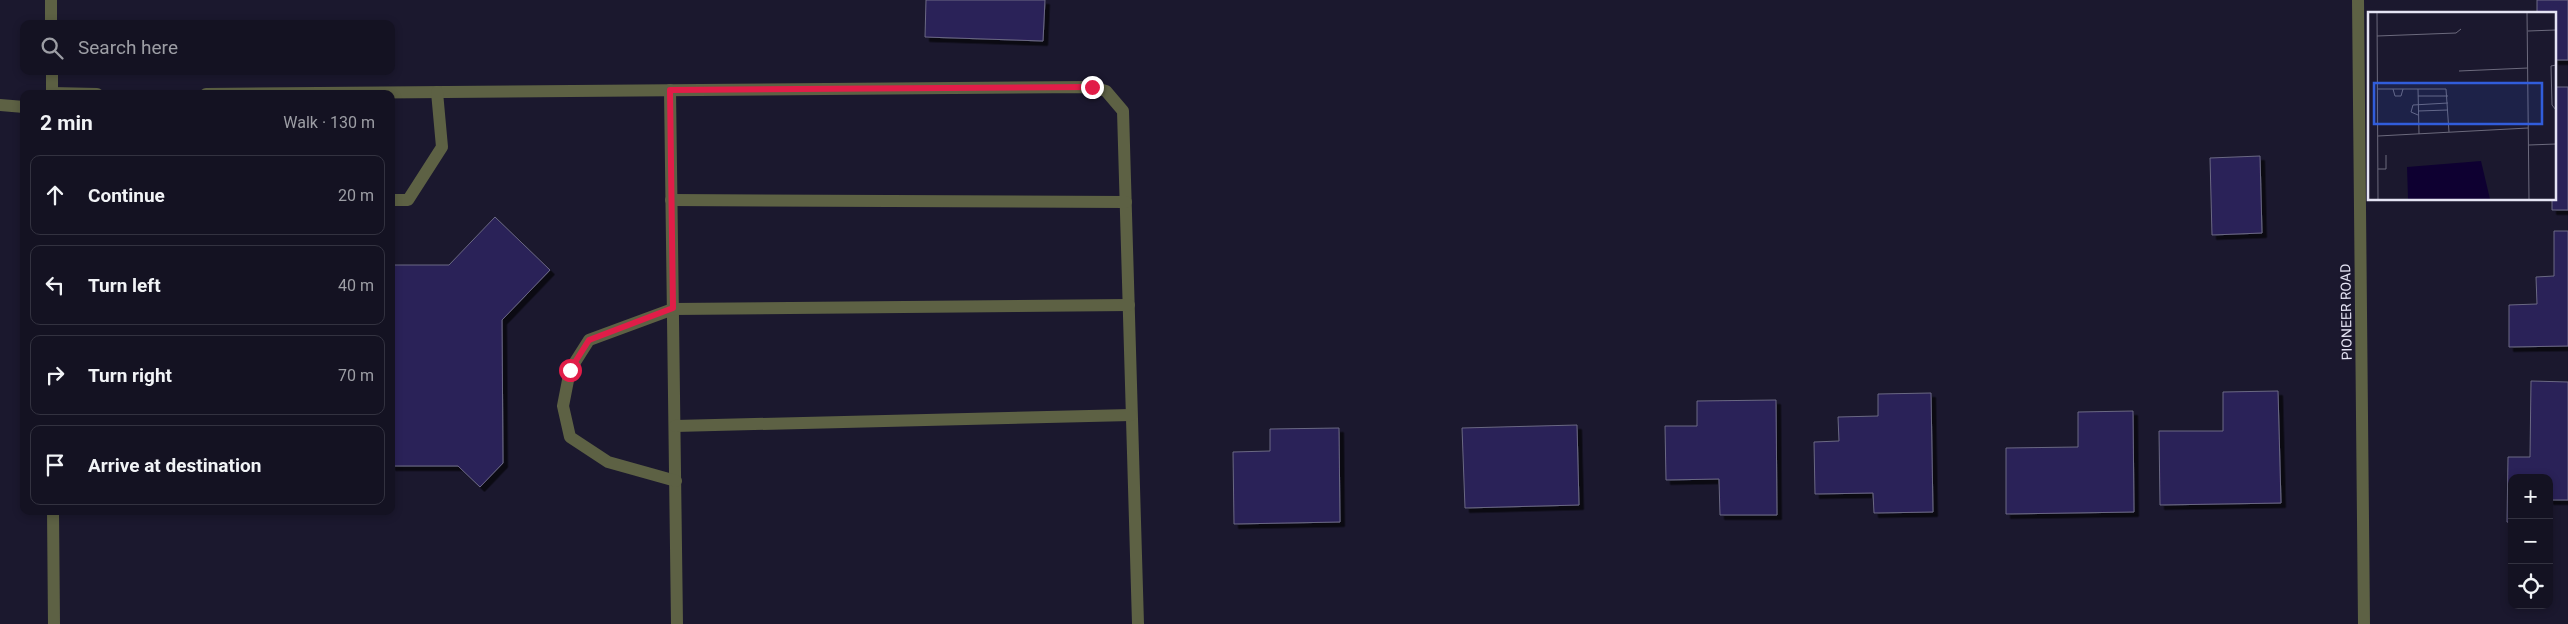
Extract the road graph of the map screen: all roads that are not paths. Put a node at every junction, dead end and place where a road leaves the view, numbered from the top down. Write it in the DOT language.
graph roads {
  1 [pos="51,0"];
  2 [pos="2358,0"];
  3 [pos="51,20"];
  4 [pos="52,75"];
  5 [pos="52,90"];
  6 [pos="670,90"];
  7 [pos="437,92"];
  8 [pos="395,93"];
  9 [pos="0,105"];
  10 [pos="20,107"];
  11 [pos="395,200"];
  12 [pos="671,200"];
  13 [pos="1126,202"];
  14 [pos="1129,305"];
  15 [pos="673,308"];
  16 [pos="1131,415"];
  17 [pos="674,426"];
  18 [pos="676,481"];
  19 [pos="53,515"];
  20 [pos="54,624"];
  21 [pos="678,624"];
  22 [pos="1138,624"];
  23 [pos="2364,624"];
  1 -- 3 [label="street"];
  2 -- 23 [label="street, PIONEER ROAD"];
  4 -- 5 [label="street"];
  6 -- 7 [label="street"];
  6 -- 12 [label="street"];
  6 -- 13 [label="street"];
  7 -- 8 [label="street"];
  7 -- 11 [label="street"];
  9 -- 10 [label="street"];
  12 -- 13 [label="street"];
  12 -- 15 [label="street"];
  13 -- 14 [label="street"];
  14 -- 15 [label="street"];
  14 -- 16 [label="street"];
  15 -- 17 [label="street"];
  15 -- 18 [label="street"];
  16 -- 17 [label="street"];
  16 -- 22 [label="street"];
  17 -- 18 [label="street"];
  18 -- 21 [label="street"];
  19 -- 20 [label="street"];
}
